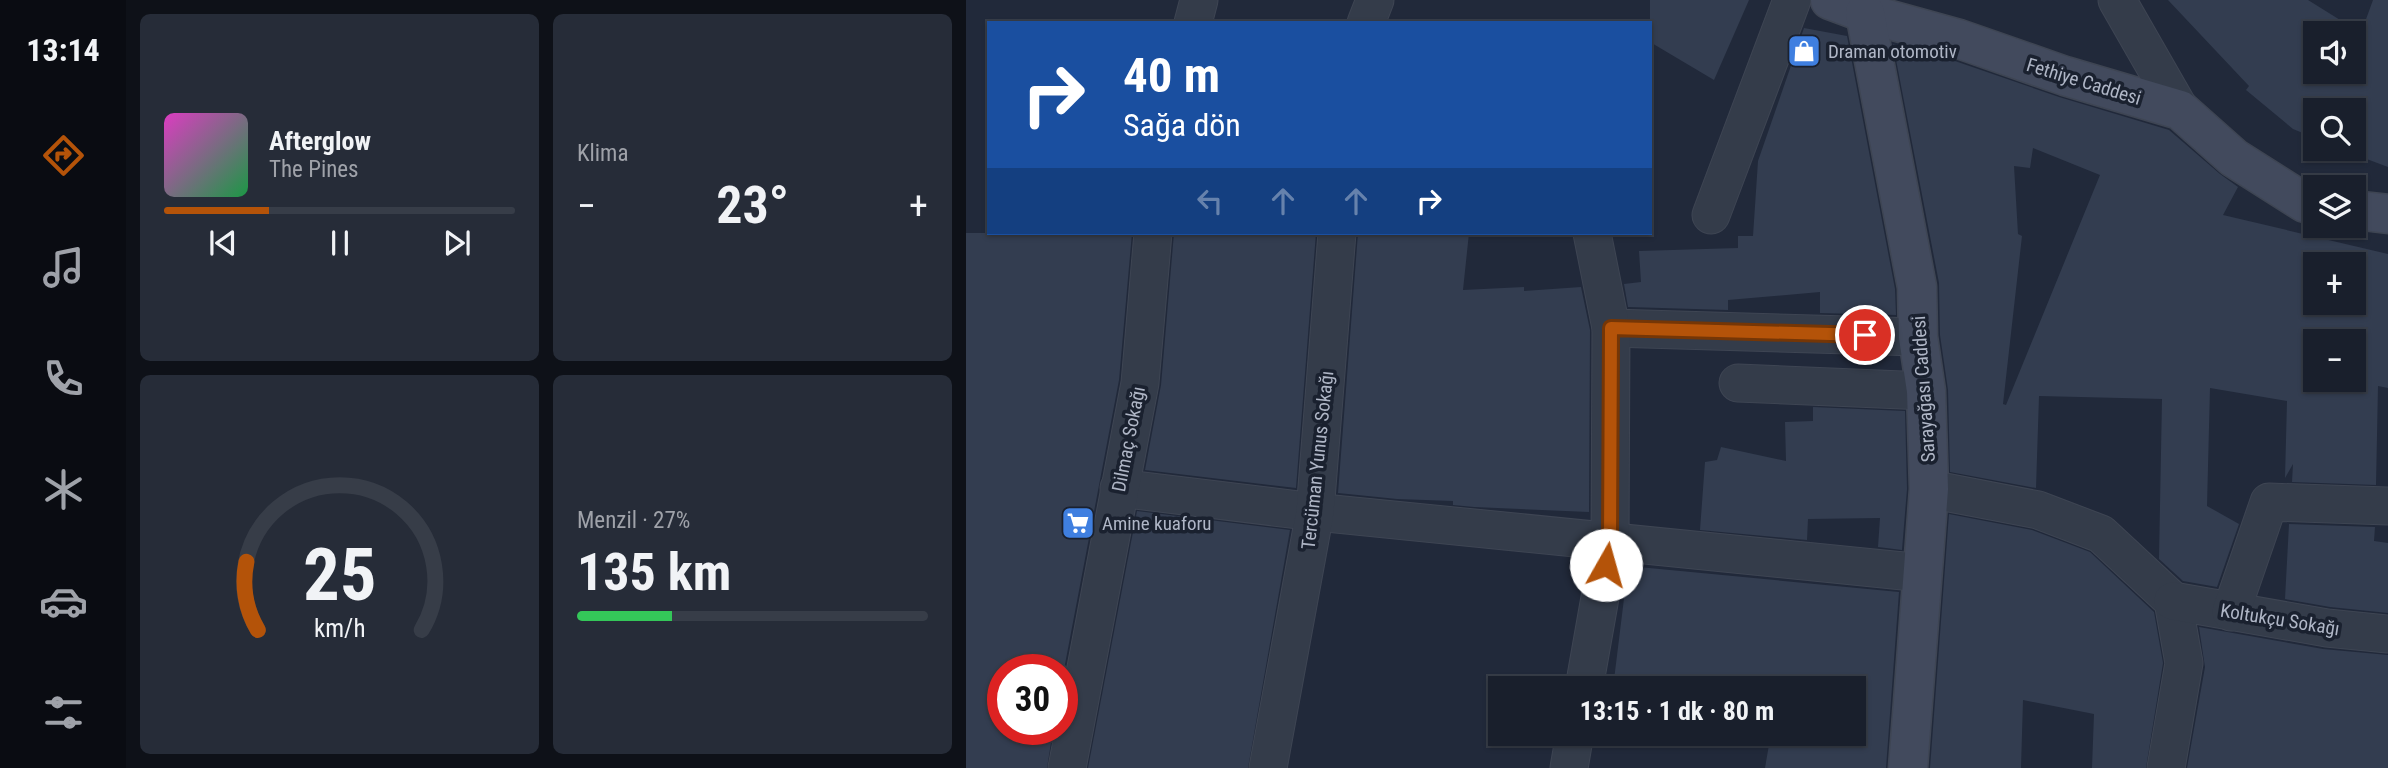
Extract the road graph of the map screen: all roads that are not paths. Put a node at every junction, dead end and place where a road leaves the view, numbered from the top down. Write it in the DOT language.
graph roads {
  1 [pos="1199,0"];
  2 [pos="1375,0"];
  3 [pos="1792,0"];
  4 [pos="1830,0"];
  5 [pos="2117,0"];
  6 [pos="1865,13"];
  7 [pos="1194,21"];
  8 [pos="1367,21"];
  9 [pos="2179,110"];
  10 [pos="2303,202"];
  11 [pos="2366,211"];
  12 [pos="2388,214"];
  13 [pos="1711,215"];
  14 [pos="1153,235"];
  15 [pos="1338,235"];
  16 [pos="1592,235"];
  17 [pos="1611,328"];
  18 [pos="1918,337"];
  19 [pos="1738,383"];
  20 [pos="1926,391"];
  21 [pos="1119,488"];
  22 [pos="1928,489"];
  23 [pos="2388,506"];
  24 [pos="1315,512"];
  25 [pos="1610,541"];
  26 [pos="1923,573"];
  27 [pos="2173,601"];
  28 [pos="2231,612"];
  29 [pos="2388,634"];
  30 [pos="1586,676"];
  31 [pos="1573,746"];
  32 [pos="1067,768"];
  33 [pos="1268,768"];
  34 [pos="1569,768"];
  35 [pos="1908,768"];
  36 [pos="2166,768"];
  1 -- 7 [label="street"];
  2 -- 8 [label="street"];
  3 -- 13 [label="street"];
  4 -- 6 [label="street, Fethiye Caddesi"];
  5 -- 9 [label="street"];
  6 -- 9 [label="street, Fethiye Caddesi"];
  6 -- 18 [label="street, Sarayağası Caddesi"];
  9 -- 10 [label="street, Fethiye Caddesi"];
  11 -- 12 [label="street"];
  14 -- 21 [label="street, Dilmaç Sokağı"];
  15 -- 24 [label="street, Tercüman Yunus Sokağı"];
  16 -- 17 [label="street"];
  17 -- 18 [label="street"];
  17 -- 25 [label="street"];
  18 -- 20 [label="street, Sarayağası Caddesi"];
  19 -- 20 [label="street"];
  20 -- 22 [label="street, Sarayağası Caddesi"];
  21 -- 24 [label="street"];
  21 -- 32 [label="street, Dilmaç Sokağı"];
  22 -- 26 [label="street, Sarayağası Caddesi"];
  22 -- 27 [label="street"];
  23 -- 28 [label="street"];
  24 -- 25 [label="street"];
  24 -- 33 [label="street, Tercüman Yunus Sokağı"];
  25 -- 26 [label="street"];
  25 -- 30 [label="street"];
  26 -- 35 [label="street, Sarayağası Caddesi"];
  27 -- 28 [label="street, Koltukçu Sokağı"];
  27 -- 36 [label="street"];
  28 -- 29 [label="street, Koltukçu Sokağı"];
  31 -- 34 [label="street"];
}
